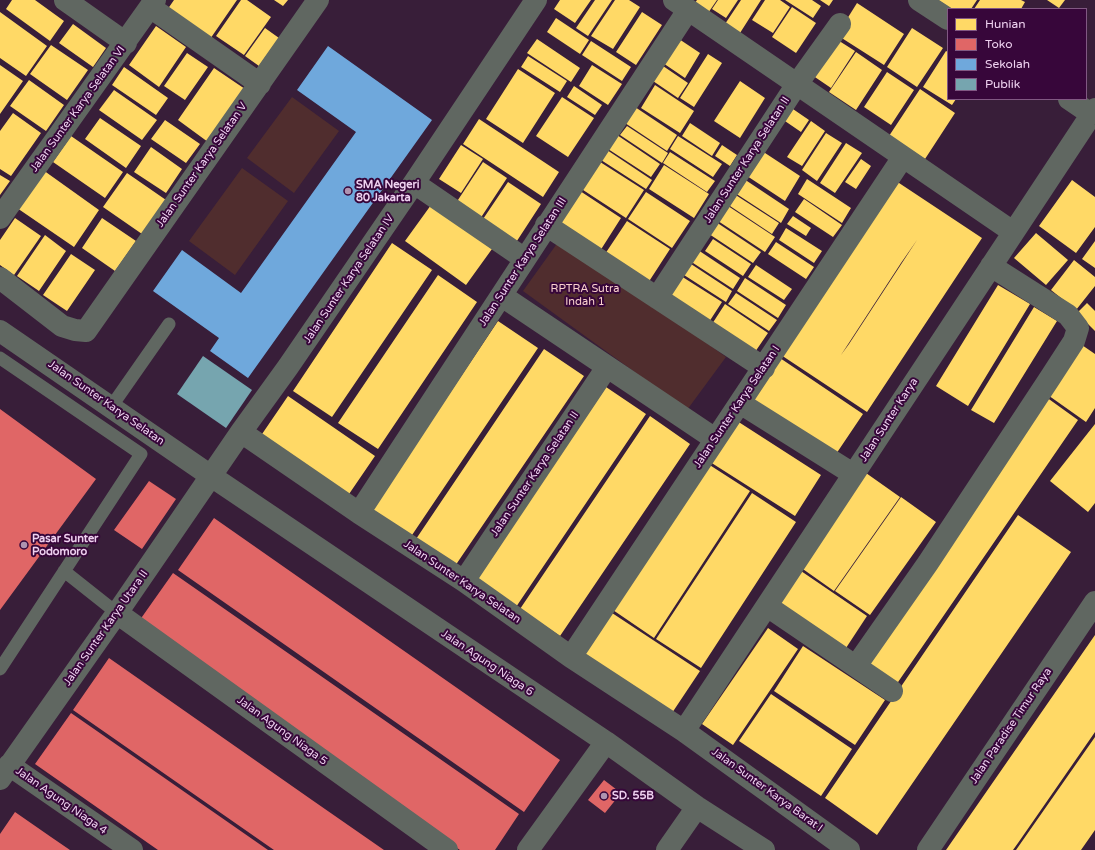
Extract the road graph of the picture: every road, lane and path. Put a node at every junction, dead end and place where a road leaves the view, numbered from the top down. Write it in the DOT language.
graph roads {
  1 [pos="64,0"];
  2 [pos="318,0"];
  3 [pos="536,0"];
  4 [pos="919,0"];
  5 [pos="153,3"];
  6 [pos="681,5"];
  7 [pos="947,18"];
  8 [pos="840,24"];
  9 [pos="126,43"];
  10 [pos="260,84"];
  11 [pos="797,84"];
  12 [pos="1071,100"];
  13 [pos="1093,111"];
  14 [pos="1087,138"];
  15 [pos="903,157"];
  16 [pos="414,183"];
  17 [pos="0,218"];
  18 [pos="546,225"];
  19 [pos="1013,232"];
  20 [pos="525,259"];
  21 [pos="991,266"];
  22 [pos="0,278"];
  23 [pos="502,296"];
  24 [pos="657,298"];
  25 [pos="169,324"];
  26 [pos="0,331"];
  27 [pos="0,358"];
  28 [pos="607,367"];
  29 [pos="764,368"];
  30 [pos="740,403"];
  31 [pos="111,407"];
  32 [pos="241,432"];
  33 [pos="716,439"];
  34 [pos="854,474"];
  35 [pos="211,476"];
  36 [pos="358,514"];
  37 [pos="64,571"];
  38 [pos="464,581"];
  39 [pos="1095,602"];
  40 [pos="766,606"];
  41 [pos="117,613"];
  42 [pos="571,657"];
  43 [pos="856,666"];
  44 [pos="0,669"];
  45 [pos="892,691"];
  46 [pos="684,731"];
  47 [pos="606,742"];
  48 [pos="5,772"];
  49 [pos="696,807"];
  50 [pos="132,850"];
  51 [pos="447,850"];
  52 [pos="528,850"];
  53 [pos="667,850"];
  54 [pos="764,850"];
  55 [pos="849,850"];
  56 [pos="928,850"];
  1 -- 9 [label="street"];
  2 -- 10 [label="street, Jalan Sunter Karya Selatan V"];
  3 -- 16 [label="street, Jalan Sunter Karya Selatan IV"];
  4 -- 7 [label="street"];
  5 -- 9 [label="street, Jalan Sunter Karya Selatan VI"];
  5 -- 10 [label="street"];
  6 -- 11 [label="street"];
  6 -- 18 [label="street, Jalan Sunter Karya Selatan III"];
  8 -- 11 [label="street, Jalan Sunter Karya Selatan II"];
  9 -- 17 [label="street, Jalan Sunter Karya Selatan VI"];
  10 -- 22 [label="street, Jalan Sunter Karya Selatan V"];
  11 -- 15 [label="street"];
  11 -- 24 [label="street, Jalan Sunter Karya Selatan II"];
  12 -- 13 [label="street"];
  13 -- 14 [label="street, Jalan Sunter Karya"];
  14 -- 19 [label="street, Jalan Sunter Karya"];
  15 -- 19 [label="street"];
  15 -- 29 [label="street, Jalan Sunter Karya Selatan I"];
  16 -- 20 [label="street"];
  16 -- 32 [label="street, Jalan Sunter Karya Selatan IV"];
  18 -- 20 [label="street, Jalan Sunter Karya Selatan III"];
  18 -- 24 [label="street"];
  19 -- 21 [label="street, Jalan Sunter Karya"];
  20 -- 23 [label="street, Jalan Sunter Karya Selatan III"];
  21 -- 34 [label="street, Jalan Sunter Karya"];
  21 -- 43 [label="street"];
  23 -- 28 [label="street"];
  23 -- 36 [label="street, Jalan Sunter Karya Selatan III"];
  24 -- 29 [label="street"];
  25 -- 31 [label="lane"];
  26 -- 31 [label="street, Jalan Sunter Karya Selatan"];
  27 -- 37 [label="lane"];
  28 -- 33 [label="street"];
  28 -- 38 [label="street, Jalan Sunter Karya Selatan II"];
  29 -- 30 [label="street, Jalan Sunter Karya Selatan I"];
  30 -- 33 [label="street, Jalan Sunter Karya Selatan I"];
  30 -- 34 [label="street"];
  31 -- 35 [label="street, Jalan Sunter Karya Selatan"];
  32 -- 35 [label="street, Jalan Sunter Karya Selatan IV"];
  32 -- 36 [label="street, Jalan Sunter Karya Selatan"];
  33 -- 42 [label="street, Jalan Sunter Karya Selatan I"];
  34 -- 40 [label="street, Jalan Sunter Karya"];
  35 -- 41 [label="street, Jalan Sunter Karya Utara II"];
  35 -- 47 [label="street, Jalan Agung Niaga 6"];
  36 -- 38 [label="street, Jalan Sunter Karya Selatan"];
  37 -- 41 [label="lane"];
  37 -- 44 [label="lane"];
  38 -- 42 [label="street, Jalan Sunter Karya Selatan"];
  39 -- 56 [label="street, Jalan Paradise Timur Raya"];
  40 -- 43 [label="street"];
  40 -- 46 [label="street, Jalan Sunter Karya"];
  41 -- 48 [label="street, Jalan Sunter Karya Utara II"];
  41 -- 51 [label="street, Jalan Agung Niaga 5"];
  42 -- 46 [label="street, Jalan Sunter Karya Selatan"];
  43 -- 45 [label="street"];
  46 -- 55 [label="street, Jalan Sunter Karya Barat I"];
  47 -- 49 [label="street, Jalan Agung Niaga 6"];
  47 -- 52 [label="street"];
  48 -- 50 [label="street, Jalan Agung Niaga 4"];
  49 -- 53 [label="street"];
  49 -- 54 [label="street, Jalan Agung Niaga 6"];
}
